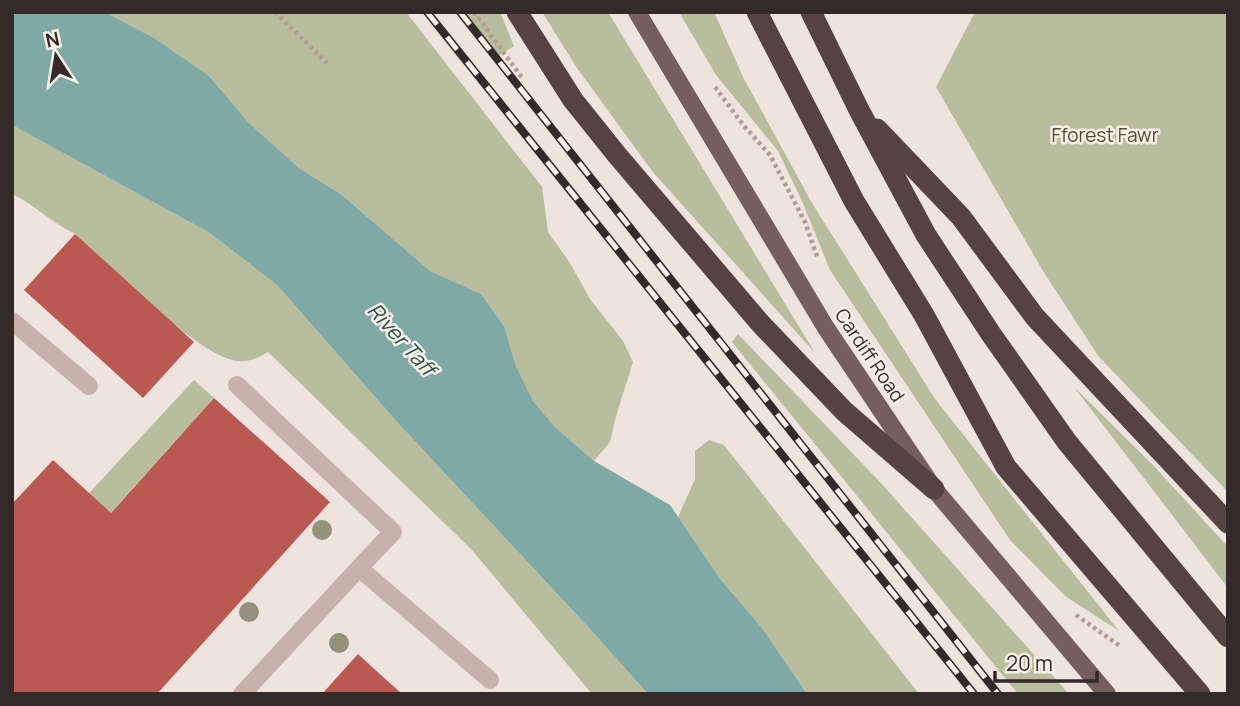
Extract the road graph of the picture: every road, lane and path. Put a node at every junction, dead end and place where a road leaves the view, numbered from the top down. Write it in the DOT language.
graph roads {
  1 [pos="275,12"];
  2 [pos="517,12"];
  3 [pos="637,12"];
  4 [pos="757,12"];
  5 [pos="811,12"];
  6 [pos="328,64"];
  7 [pos="714,86"];
  8 [pos="859,110"];
  9 [pos="821,266"];
  10 [pos="12,321"];
  11 [pos="237,385"];
  12 [pos="89,386"];
  13 [pos="934,489"];
  14 [pos="1228,523"];
  15 [pos="359,568"];
  16 [pos="1069,610"];
  17 [pos="1228,637"];
  18 [pos="1127,654"];
  19 [pos="490,680"];
  20 [pos="242,694"];
  21 [pos="1107,694"];
  22 [pos="1200,694"];
  1 -- 6 [label="path"];
  2 -- 13 [label="highway"];
  3 -- 13 [label="main road, Cardiff Road"];
  4 -- 22 [label="highway"];
  5 -- 8 [label="highway"];
  7 -- 9 [label="path"];
  8 -- 14 [label="highway"];
  8 -- 17 [label="highway"];
  10 -- 12 [label="lane"];
  11 -- 15 [label="lane"];
  13 -- 21 [label="main road, Cardiff Road"];
  15 -- 19 [label="lane"];
  15 -- 20 [label="lane"];
  16 -- 18 [label="path"];
}
